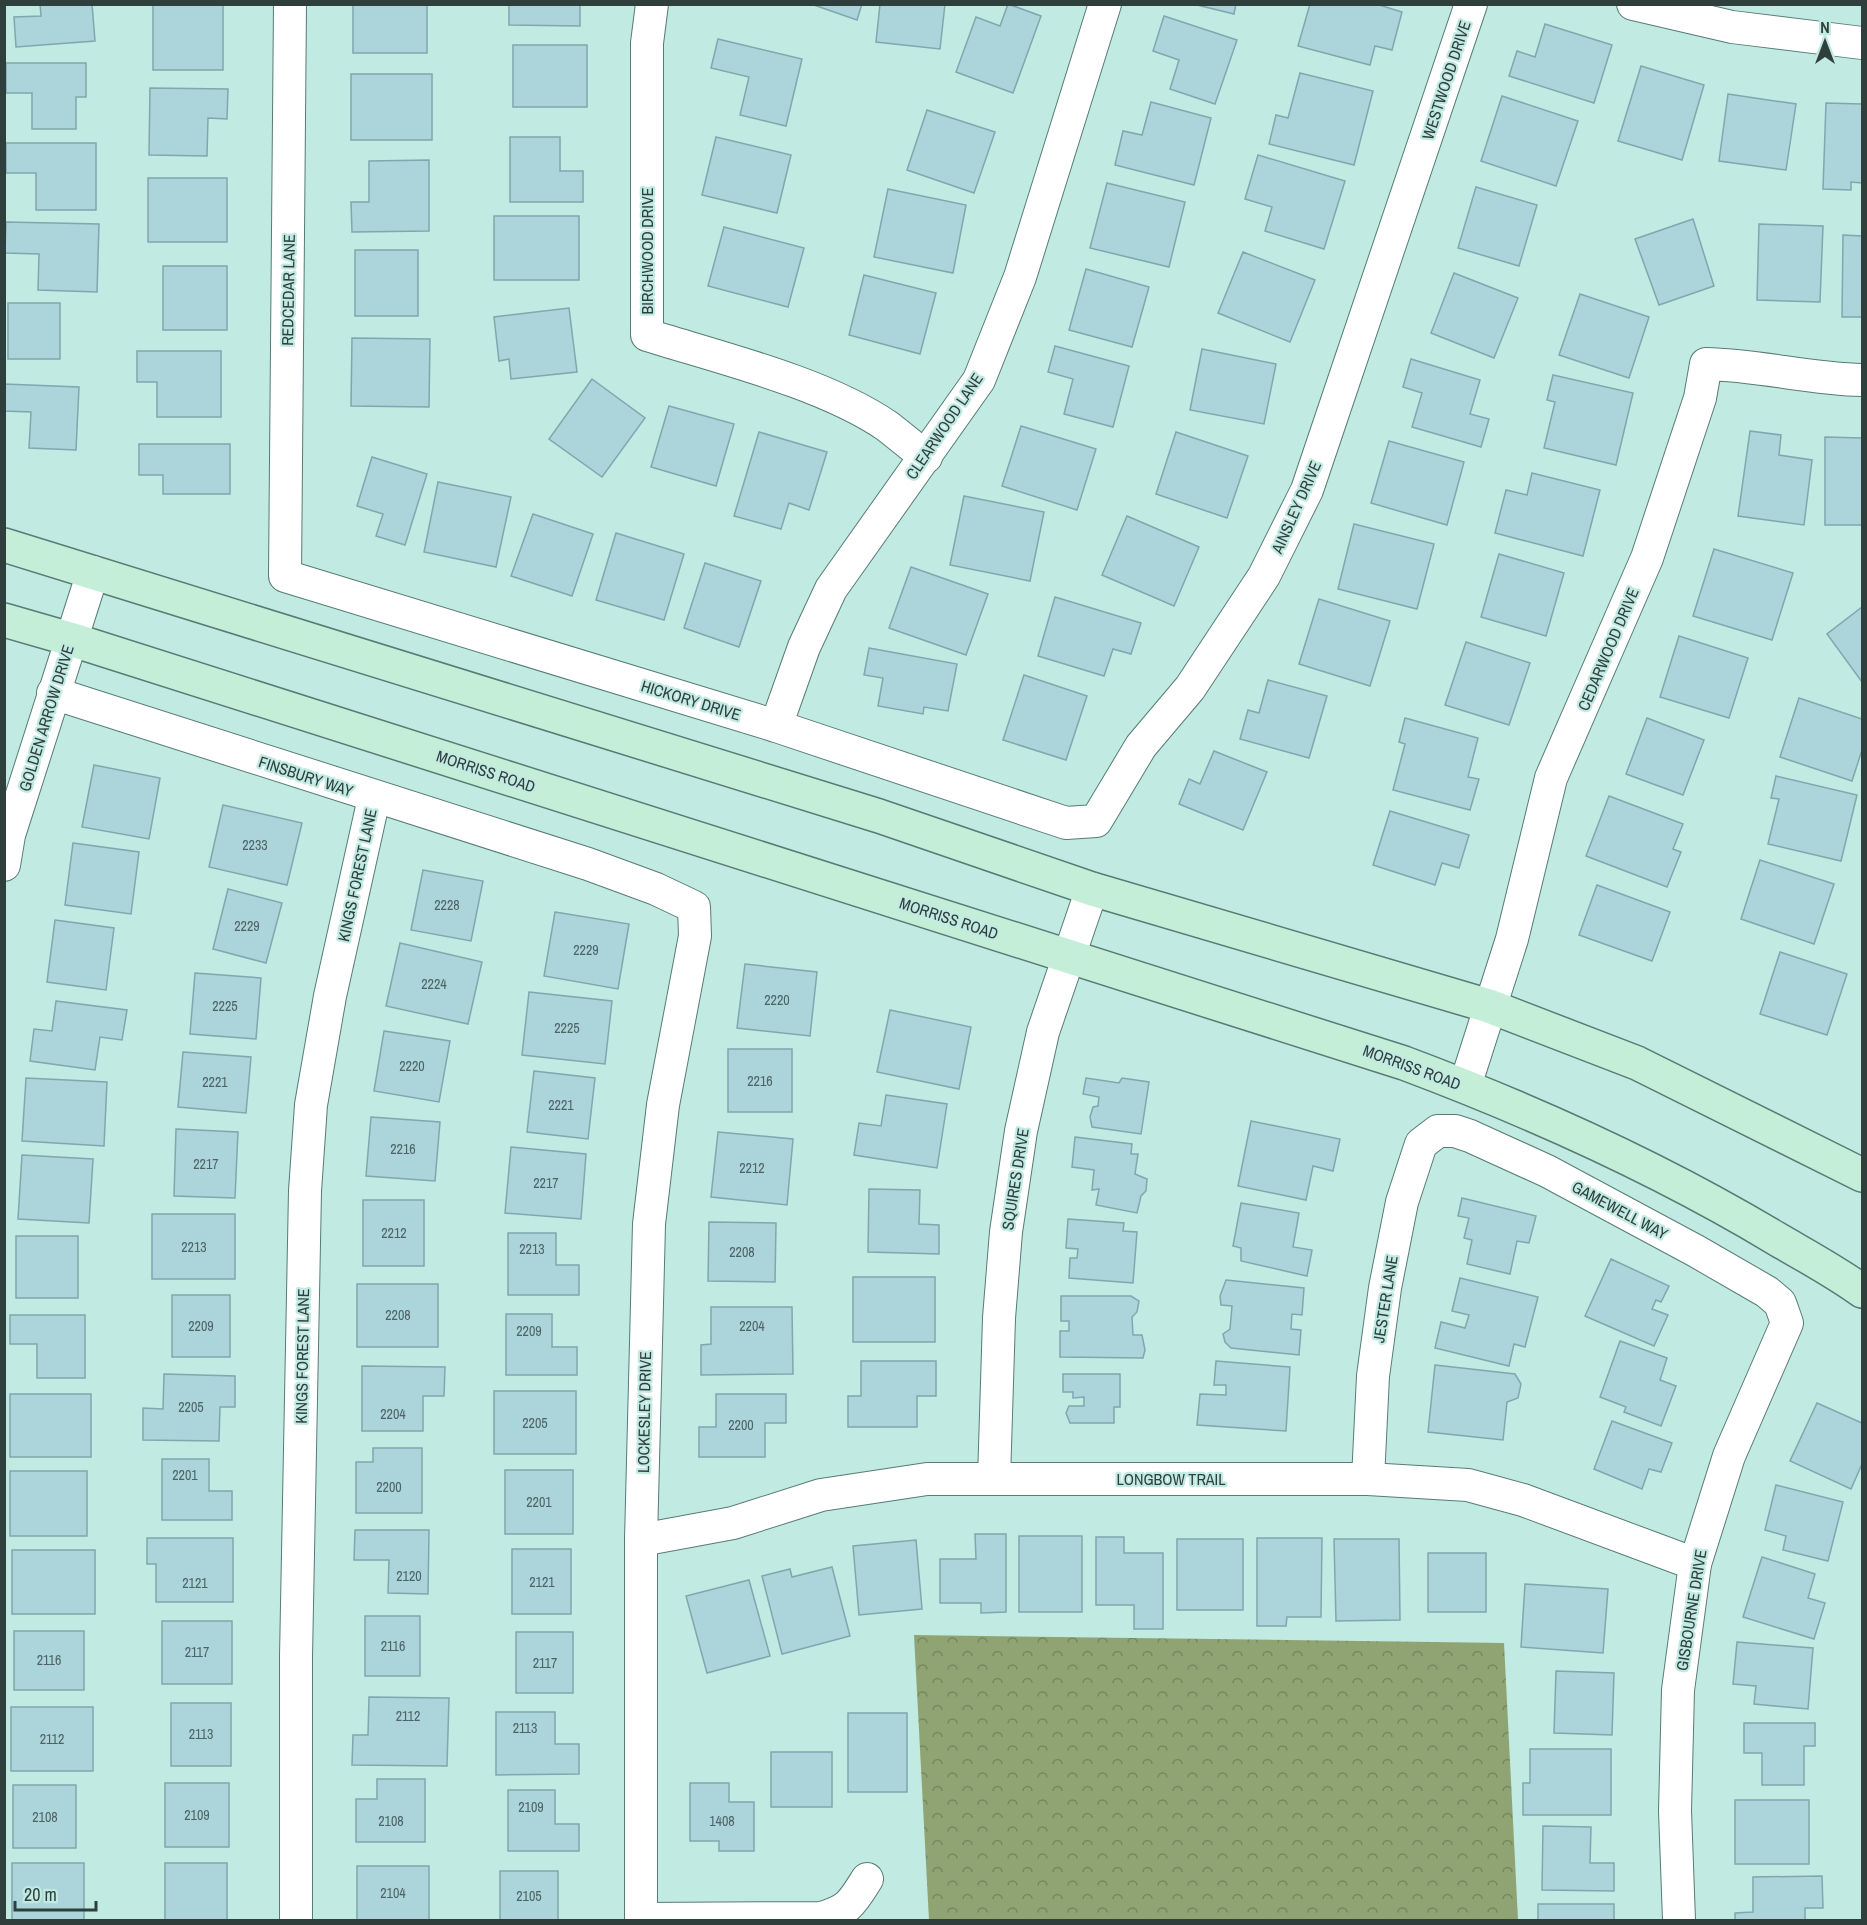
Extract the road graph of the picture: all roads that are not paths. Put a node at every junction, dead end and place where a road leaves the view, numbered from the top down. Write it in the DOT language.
graph roads {
  1 [pos="290,4"];
  2 [pos="652,4"];
  3 [pos="1105,4"];
  4 [pos="1471,4"];
  5 [pos="1633,4"];
  6 [pos="1863,43"];
  7 [pos="1422,156"];
  8 [pos="1863,380"];
  9 [pos="926,457"];
  10 [pos="4,545"];
  11 [pos="93,572"];
  12 [pos="285,576"];
  13 [pos="4,620"];
  14 [pos="70,639"];
  15 [pos="53,693"];
  16 [pos="776,726"];
  17 [pos="374,798"];
  18 [pos="1096,821"];
  19 [pos="6,844"];
  20 [pos="1092,889"];
  21 [pos="694,907"];
  22 [pos="1070,957"];
  23 [pos="1489,1005"];
  24 [pos="1465,1086"];
  25 [pos="1438,1131"];
  26 [pos="1863,1175"];
  27 [pos="1863,1291"];
  28 [pos="1786,1315"];
  29 [pos="994,1479"];
  30 [pos="1368,1479"];
  31 [pos="641,1540"];
  32 [pos="1695,1564"];
  33 [pos="867,1879"];
  34 [pos="296,1920"];
  35 [pos="641,1920"];
  36 [pos="1679,1920"];
  1 -- 12 [label="street, REDCEDAR LANE"];
  2 -- 9 [label="street, BIRCHWOOD DRIVE"];
  3 -- 9 [label="street, CLEARWOOD LANE"];
  4 -- 7 [label="street, WESTWOOD DRIVE"];
  5 -- 6 [label="street"];
  7 -- 18 [label="street, AINSLEY DRIVE"];
  8 -- 23 [label="street, CEDARWOOD DRIVE"];
  9 -- 16 [label="street, CLEARWOOD LANE"];
  10 -- 11 [label="main road"];
  11 -- 14 [label="street, GOLDEN ARROW DRIVE"];
  11 -- 20 [label="main road"];
  12 -- 16 [label="street, HICKORY DRIVE"];
  13 -- 14 [label="main road, MORRISS ROAD"];
  14 -- 15 [label="street, GOLDEN ARROW DRIVE"];
  14 -- 22 [label="main road, MORRISS ROAD"];
  15 -- 17 [label="street, FINSBURY WAY"];
  15 -- 19 [label="street, GOLDEN ARROW DRIVE"];
  16 -- 18 [label="street, HICKORY DRIVE"];
  17 -- 21 [label="street, FINSBURY WAY"];
  17 -- 34 [label="street, KINGS FOREST LANE"];
  20 -- 22 [label="street, SQUIRES DRIVE"];
  20 -- 23 [label="main road"];
  21 -- 31 [label="street, LOCKESLEY DRIVE"];
  22 -- 24 [label="main road, MORRISS ROAD"];
  22 -- 29 [label="street, SQUIRES DRIVE"];
  23 -- 24 [label="street, CEDARWOOD DRIVE"];
  23 -- 26 [label="main road"];
  24 -- 27 [label="main road, MORRISS ROAD"];
  25 -- 28 [label="street, GAMEWELL WAY"];
  25 -- 30 [label="street, JESTER LANE"];
  28 -- 32 [label="street, GISBOURNE DRIVE"];
  29 -- 30 [label="street, LONGBOW TRAIL"];
  29 -- 31 [label="street, LONGBOW TRAIL"];
  30 -- 32 [label="street, LONGBOW TRAIL"];
  31 -- 35 [label="street, LOCKESLEY DRIVE"];
  32 -- 36 [label="street, GISBOURNE DRIVE"];
  33 -- 35 [label="street"];
}
